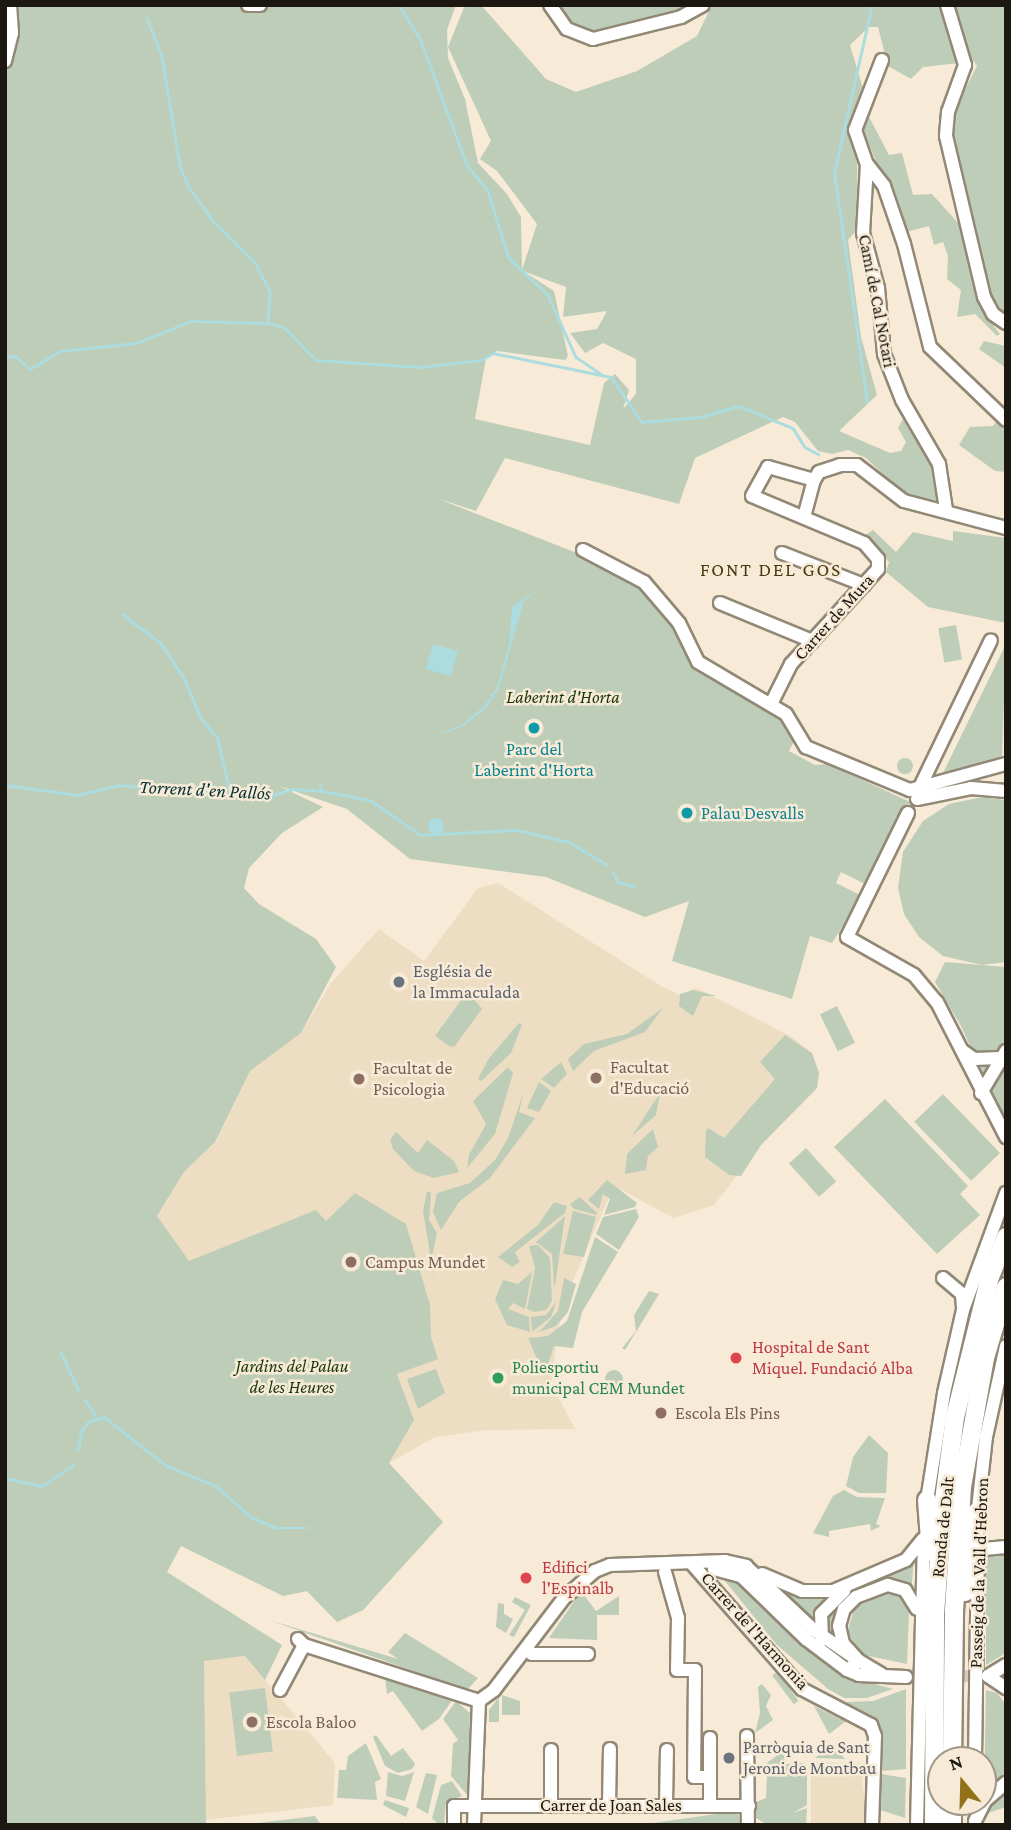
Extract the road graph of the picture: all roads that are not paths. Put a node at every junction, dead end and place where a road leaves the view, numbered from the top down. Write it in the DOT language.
graph roads {
  1 [pos="10,5"];
  2 [pos="248,5"];
  3 [pos="260,5"];
  4 [pos="550,5"];
  5 [pos="703,5"];
  6 [pos="947,5"];
  7 [pos="882,60"];
  8 [pos="5,61"];
  9 [pos="867,164"];
  10 [pos="1006,323"];
  11 [pos="1006,420"];
  12 [pos="814,480"];
  13 [pos="946,510"];
  14 [pos="804,516"];
  15 [pos="1006,528"];
  16 [pos="583,550"];
  17 [pos="782,553"];
  18 [pos="864,584"];
  19 [pos="720,603"];
  20 [pos="991,640"];
  21 [pos="812,641"];
  22 [pos="771,704"];
  23 [pos="1006,764"];
  24 [pos="1006,791"];
  25 [pos="918,794"];
  26 [pos="908,813"];
  27 [pos="963,1051"];
  28 [pos="1003,1054"];
  29 [pos="981,1093"];
  30 [pos="1006,1137"];
  31 [pos="1006,1193"];
  32 [pos="1006,1237"];
  33 [pos="975,1270"];
  34 [pos="1006,1287"];
  35 [pos="963,1310"];
  36 [pos="1006,1346"];
  37 [pos="927,1500"];
  38 [pos="977,1512"];
  39 [pos="924,1539"];
  40 [pos="1006,1547"];
  41 [pos="978,1556"];
  42 [pos="696,1567"];
  43 [pos="753,1570"];
  44 [pos="665,1572"];
  45 [pos="850,1587"];
  46 [pos="927,1614"];
  47 [pos="820,1634"];
  48 [pos="953,1640"];
  49 [pos="527,1650"];
  50 [pos="588,1654"];
  51 [pos="828,1656"];
  52 [pos="859,1661"];
  53 [pos="1006,1665"];
  54 [pos="847,1670"];
  55 [pos="882,1674"];
  56 [pos="906,1677"];
  57 [pos="1006,1688"];
  58 [pos="280,1689"];
  59 [pos="479,1701"];
  60 [pos="747,1736"];
  61 [pos="710,1738"];
  62 [pos="952,1746"];
  63 [pos="975,1746"];
  64 [pos="610,1749"];
  65 [pos="551,1750"];
  66 [pos="667,1750"];
  67 [pos="710,1777"];
  68 [pos="1006,1783"];
  69 [pos="551,1804"];
  70 [pos="609,1805"];
  71 [pos="666,1805"];
  72 [pos="710,1805"];
  73 [pos="474,1806"];
  74 [pos="749,1806"];
  75 [pos="975,1823"];
  76 [pos="454,1825"];
  77 [pos="474,1825"];
  78 [pos="748,1825"];
  79 [pos="873,1825"];
  80 [pos="917,1825"];
  81 [pos="934,1825"];
  1 -- 8 [label="street"];
  2 -- 3 [label="street"];
  4 -- 5 [label="street"];
  6 -- 10 [label="street"];
  7 -- 9 [label="street, Camí de Cal Notari"];
  9 -- 11 [label="street, Camí de Cal Notari"];
  9 -- 13 [label="street, Camí de Cal Notari"];
  12 -- 13 [label="street"];
  12 -- 14 [label="street"];
  12 -- 14 [label="street"];
  13 -- 15 [label="street"];
  14 -- 18 [label="street, Carrer de Mura"];
  16 -- 22 [label="street"];
  17 -- 18 [label="street"];
  18 -- 21 [label="street, Carrer de Mura"];
  19 -- 21 [label="street"];
  20 -- 25 [label="street"];
  21 -- 22 [label="street, Carrer de Mura"];
  22 -- 25 [label="street"];
  23 -- 25 [label="street"];
  24 -- 25 [label="street"];
  26 -- 27 [label="street"];
  27 -- 28 [label="street"];
  27 -- 29 [label="street"];
  28 -- 29 [label="street"];
  29 -- 30 [label="street"];
  31 -- 33 [label="street"];
  32 -- 46 [label="highway, Ronda de Dalt"];
  33 -- 35 [label="street"];
  33 -- 35 [label="street"];
  34 -- 48 [label="highway, Ronda de Dalt"];
  35 -- 37 [label="street"];
  36 -- 38 [label="street, Passeig de la Vall d'Hebron"];
  37 -- 39 [label="street"];
  37 -- 46 [label="highway"];
  38 -- 41 [label="street, Passeig de la Vall d'Hebron"];
  38 -- 48 [label="highway"];
  39 -- 45 [label="street, Carrer de l'Harmonia"];
  39 -- 46 [label="street"];
  40 -- 41 [label="street"];
  41 -- 63 [label="street, Passeig de la Vall d'Hebron"];
  42 -- 43 [label="street, Carrer de l'Harmonia"];
  42 -- 49 [label="street, Carrer de l'Harmonia"];
  42 -- 51 [label="street, Carrer de l'Harmonia"];
  42 -- 79 [label="street, Carrer de l'Harmonia"];
  43 -- 45 [label="street, Carrer de l'Harmonia"];
  43 -- 47 [label="street, Carrer de l'Harmonia"];
  44 -- 67 [label="street"];
  45 -- 47 [label="street, Carrer de l'Harmonia"];
  46 -- 52 [label="street, Carrer de l'Harmonia"];
  46 -- 80 [label="street"];
  46 -- 81 [label="highway, Ronda de Dalt"];
  47 -- 51 [label="street, Carrer de l'Harmonia"];
  47 -- 52 [label="street, Carrer de l'Harmonia"];
  48 -- 62 [label="highway, Ronda de Dalt"];
  49 -- 50 [label="street"];
  49 -- 59 [label="street, Carrer de l'Harmonia"];
  51 -- 54 [label="street, Carrer de l'Harmonia"];
  52 -- 54 [label="street"];
  52 -- 55 [label="street, Carrer de l'Harmonia"];
  53 -- 57 [label="street"];
  54 -- 55 [label="street, Carrer de l'Harmonia"];
  55 -- 56 [label="street, Carrer de l'Harmonia"];
  58 -- 59 [label="street"];
  59 -- 73 [label="street"];
  60 -- 74 [label="street"];
  61 -- 67 [label="street"];
  64 -- 70 [label="street"];
  65 -- 69 [label="street"];
  66 -- 71 [label="street"];
  67 -- 72 [label="street"];
  68 -- 75 [label="street"];
  69 -- 70 [label="street, Carrer de Joan Sales"];
  69 -- 73 [label="street, Carrer de Joan Sales"];
  70 -- 71 [label="street, Carrer de Joan Sales"];
  71 -- 72 [label="street, Carrer de Joan Sales"];
  72 -- 74 [label="street, Carrer de Joan Sales"];
  73 -- 76 [label="street"];
  73 -- 77 [label="street"];
  74 -- 78 [label="street"];
}
